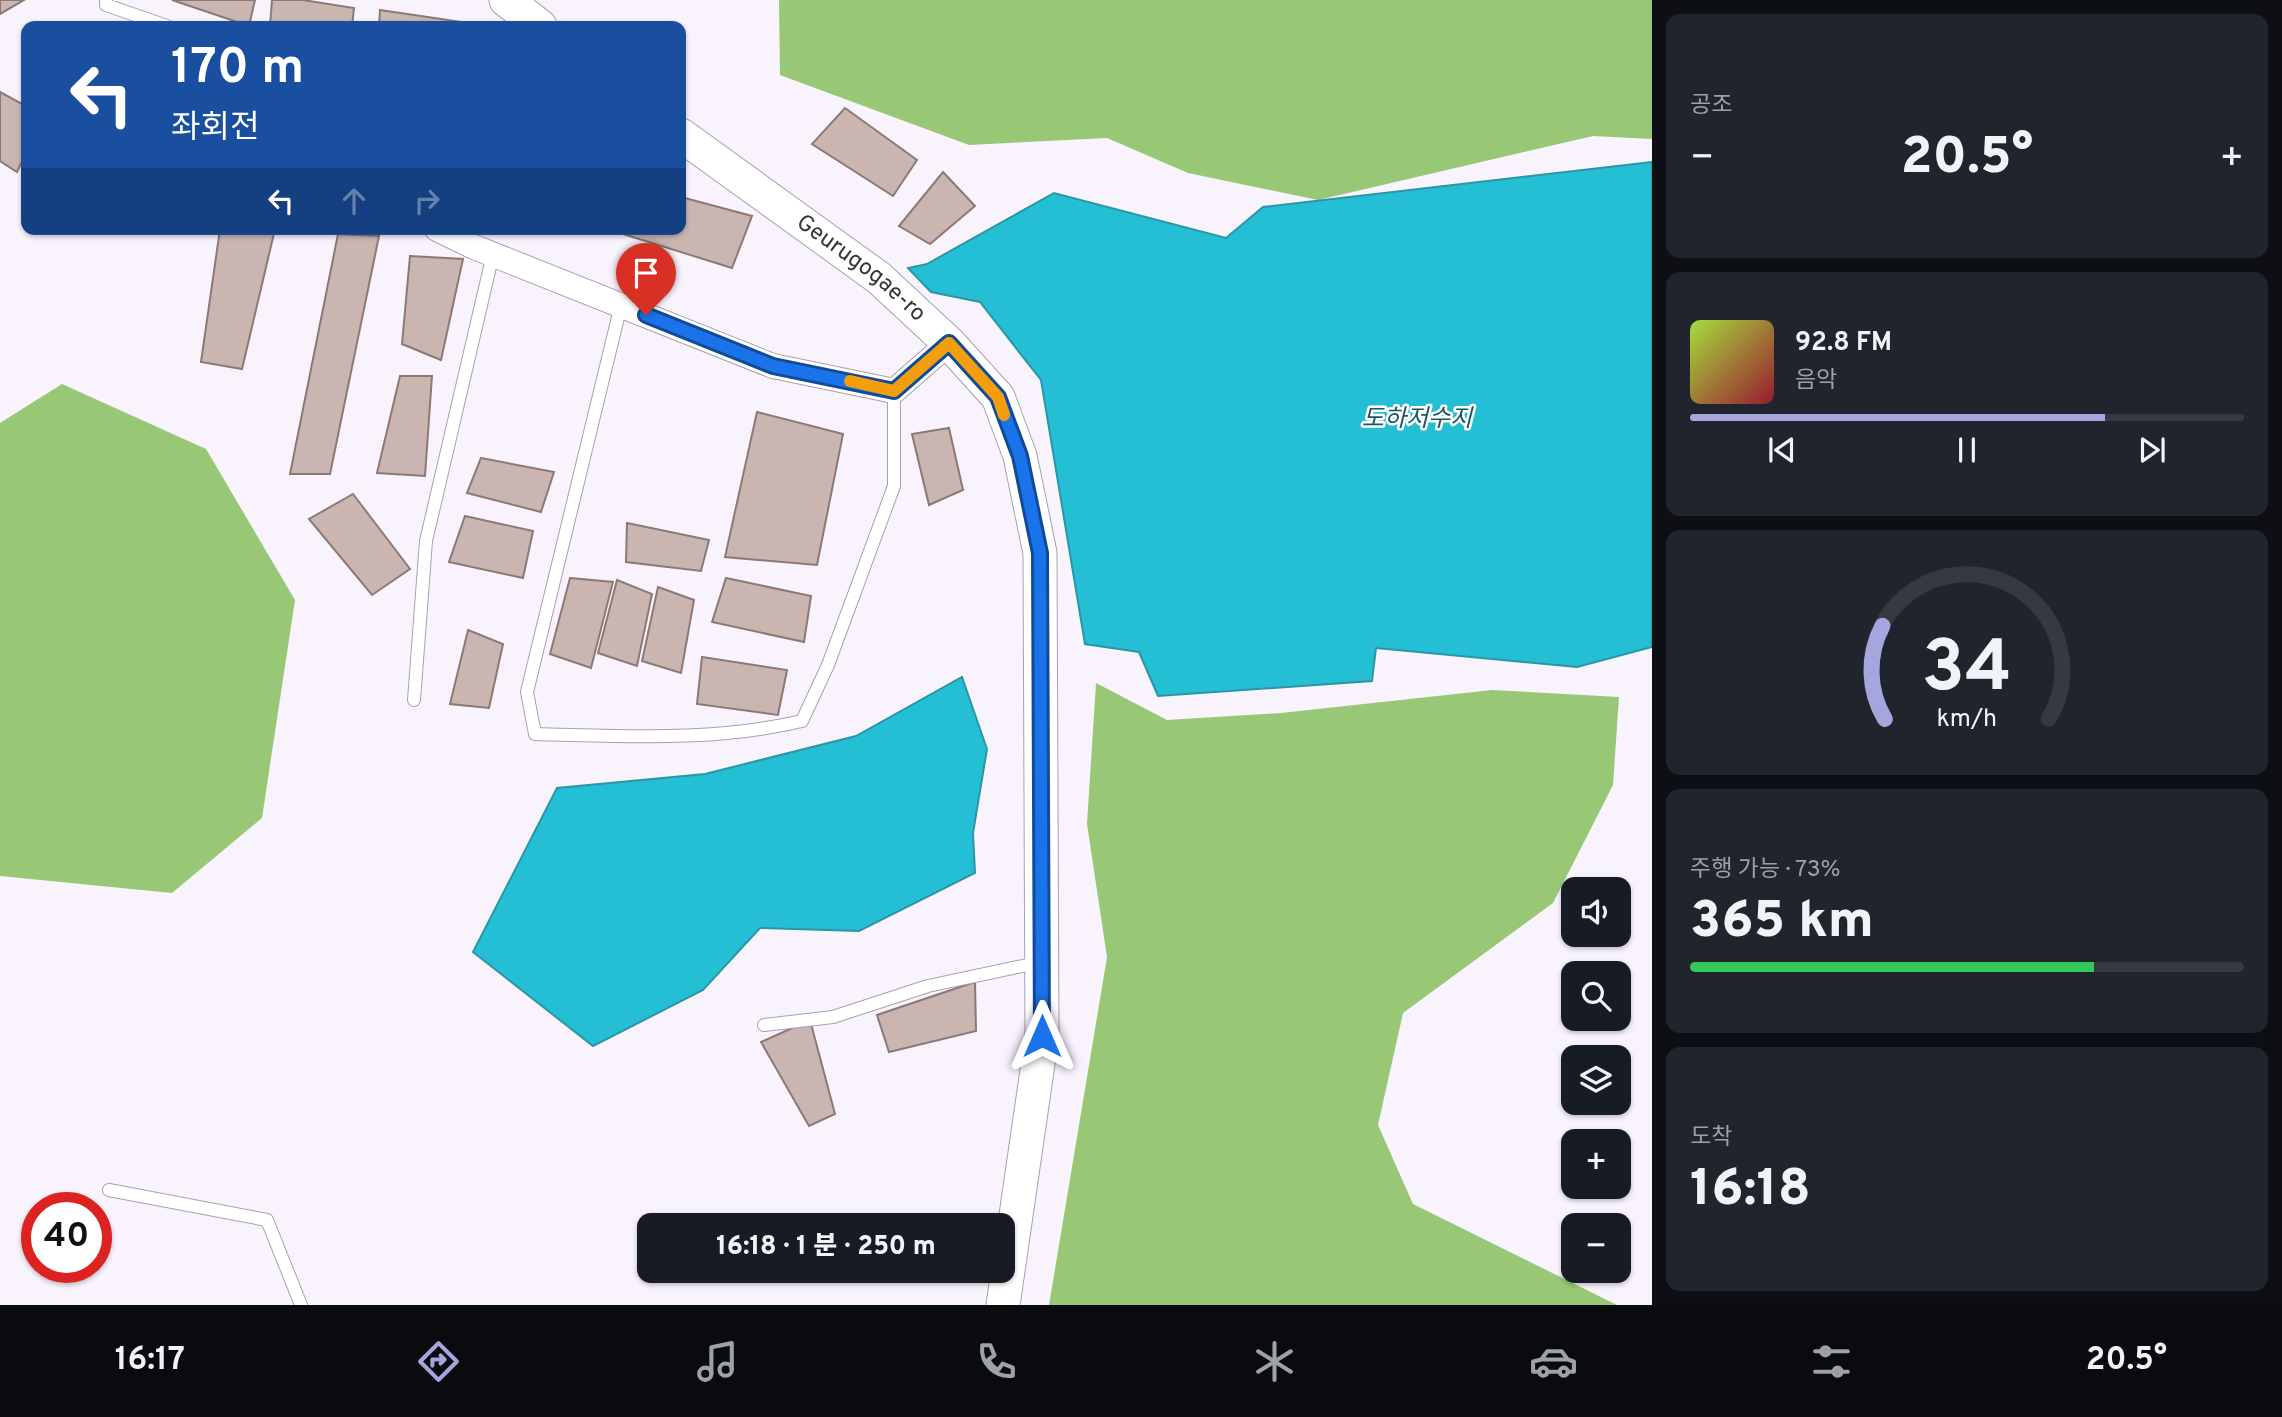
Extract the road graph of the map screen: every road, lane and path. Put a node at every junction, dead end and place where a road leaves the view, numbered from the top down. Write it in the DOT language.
graph roads {
  1 [pos="106,0"];
  2 [pos="506,0"];
  3 [pos="152,21"];
  4 [pos="533,21"];
  5 [pos="686,139"];
  6 [pos="450,235"];
  7 [pos="493,254"];
  8 [pos="621,305"];
  9 [pos="949,343"];
  10 [pos="894,391"];
  11 [pos="414,700"];
  12 [pos="1041,962"];
  13 [pos="764,1025"];
  14 [pos="109,1190"];
  15 [pos="302,1305"];
  16 [pos="1003,1305"];
  1 -- 3 [label="lane"];
  2 -- 4 [label="street"];
  5 -- 9 [label="street, Geurugogae-ro"];
  6 -- 7 [label="street"];
  7 -- 8 [label="street"];
  7 -- 11 [label="lane"];
  8 -- 10 [label="street"];
  8 -- 10 [label="lane"];
  9 -- 10 [label="street"];
  9 -- 12 [label="street, Geurugogae-ro"];
  12 -- 13 [label="lane"];
  12 -- 16 [label="street, Geurugogae-ro"];
  14 -- 15 [label="lane"];
}
